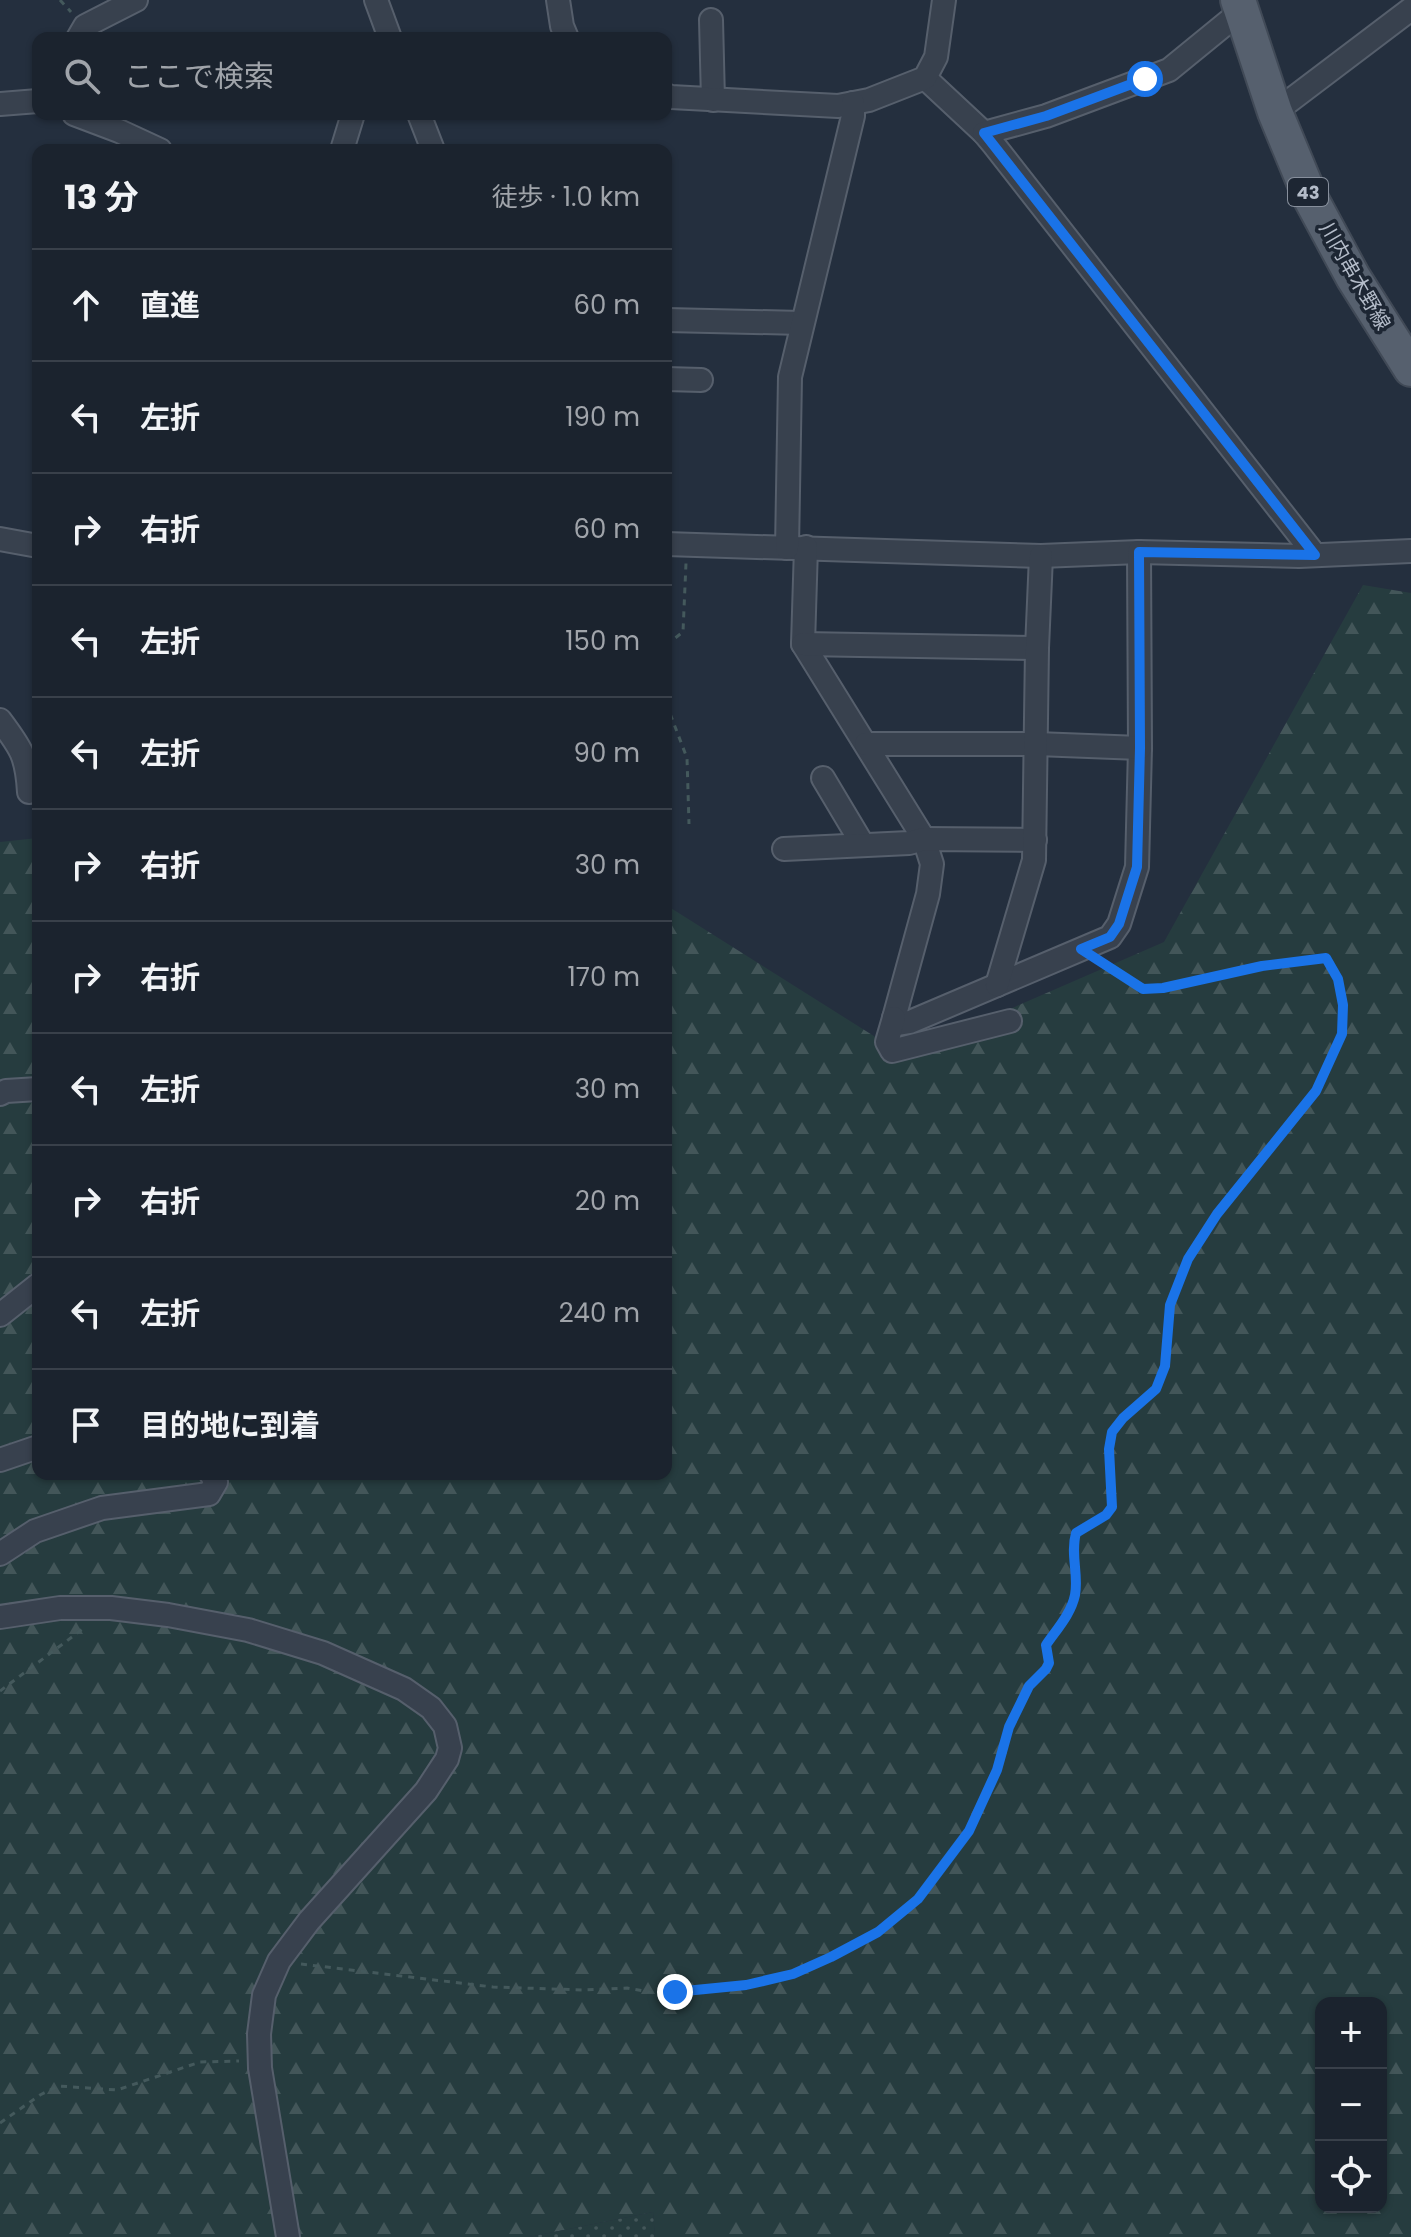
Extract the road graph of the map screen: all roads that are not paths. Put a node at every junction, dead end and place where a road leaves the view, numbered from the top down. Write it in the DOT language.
graph roads {
  1 [pos="136,0"];
  2 [pos="376,0"];
  3 [pos="558,0"];
  4 [pos="944,0"];
  5 [pos="1239,6"];
  6 [pos="1407,7"];
  7 [pos="711,20"];
  8 [pos="82,32"];
  9 [pos="388,32"];
  10 [pos="564,32"];
  11 [pos="925,78"];
  12 [pos="672,97"];
  13 [pos="713,100"];
  14 [pos="32,101"];
  15 [pos="853,103"];
  16 [pos="0,104"];
  17 [pos="1275,112"];
  18 [pos="90,120"];
  19 [pos="351,120"];
  20 [pos="421,120"];
  21 [pos="984,133"];
  22 [pos="147,144"];
  23 [pos="344,144"];
  24 [pos="431,144"];
  25 [pos="672,320"];
  26 [pos="802,323"];
  27 [pos="1411,369"];
  28 [pos="672,379"];
  29 [pos="701,380"];
  30 [pos="0,539"];
  31 [pos="676,544"];
  32 [pos="32,545"];
  33 [pos="796,548"];
  34 [pos="1411,551"];
  35 [pos="1139,552"];
  36 [pos="1315,555"];
  37 [pos="1041,556"];
  38 [pos="803,644"];
  39 [pos="1037,648"];
  40 [pos="0,720"];
  41 [pos="866,744"];
  42 [pos="1037,744"];
  43 [pos="1140,748"];
  44 [pos="823,778"];
  45 [pos="29,792"];
  46 [pos="924,839"];
  47 [pos="1035,840"];
  48 [pos="863,845"];
  49 [pos="784,849"];
  50 [pos="997,985"];
  51 [pos="894,1018"];
  52 [pos="1010,1021"];
  53 [pos="32,1089"];
  54 [pos="0,1094"];
  55 [pos="32,1290"];
  56 [pos="0,1315"];
  57 [pos="32,1449"];
  58 [pos="0,1460"];
  59 [pos="215,1480"];
  60 [pos="0,1554"];
  61 [pos="0,1617"];
  62 [pos="288,2237"];
  1 -- 8 [label="street"];
  2 -- 9 [label="street"];
  3 -- 10 [label="street"];
  4 -- 11 [label="street"];
  5 -- 17 [label="main road, 川内串木野線 / 43"];
  5 -- 21 [label="street"];
  6 -- 17 [label="street"];
  7 -- 13 [label="street"];
  11 -- 15 [label="street"];
  11 -- 21 [label="street"];
  12 -- 13 [label="street"];
  13 -- 15 [label="street"];
  14 -- 16 [label="street"];
  15 -- 26 [label="street"];
  17 -- 27 [label="main road, 川内串木野線 / 43"];
  18 -- 22 [label="street"];
  19 -- 23 [label="street"];
  20 -- 24 [label="street"];
  21 -- 36 [label="street"];
  25 -- 26 [label="street"];
  26 -- 33 [label="street"];
  28 -- 29 [label="street"];
  30 -- 32 [label="street"];
  31 -- 33 [label="street"];
  33 -- 37 [label="street"];
  33 -- 38 [label="street"];
  34 -- 36 [label="street"];
  35 -- 36 [label="street"];
  35 -- 37 [label="street"];
  35 -- 43 [label="street"];
  37 -- 39 [label="street"];
  38 -- 39 [label="street"];
  38 -- 41 [label="street"];
  39 -- 42 [label="street"];
  40 -- 45 [label="street"];
  41 -- 42 [label="street"];
  41 -- 46 [label="street"];
  42 -- 43 [label="street"];
  42 -- 47 [label="street"];
  43 -- 50 [label="street"];
  44 -- 48 [label="street"];
  46 -- 47 [label="street"];
  46 -- 48 [label="street"];
  46 -- 51 [label="street"];
  47 -- 50 [label="street"];
  48 -- 49 [label="street"];
  50 -- 51 [label="street"];
  51 -- 52 [label="street"];
  53 -- 54 [label="street"];
  55 -- 56 [label="street"];
  57 -- 58 [label="street"];
  59 -- 60 [label="street"];
  61 -- 62 [label="street"];
}
